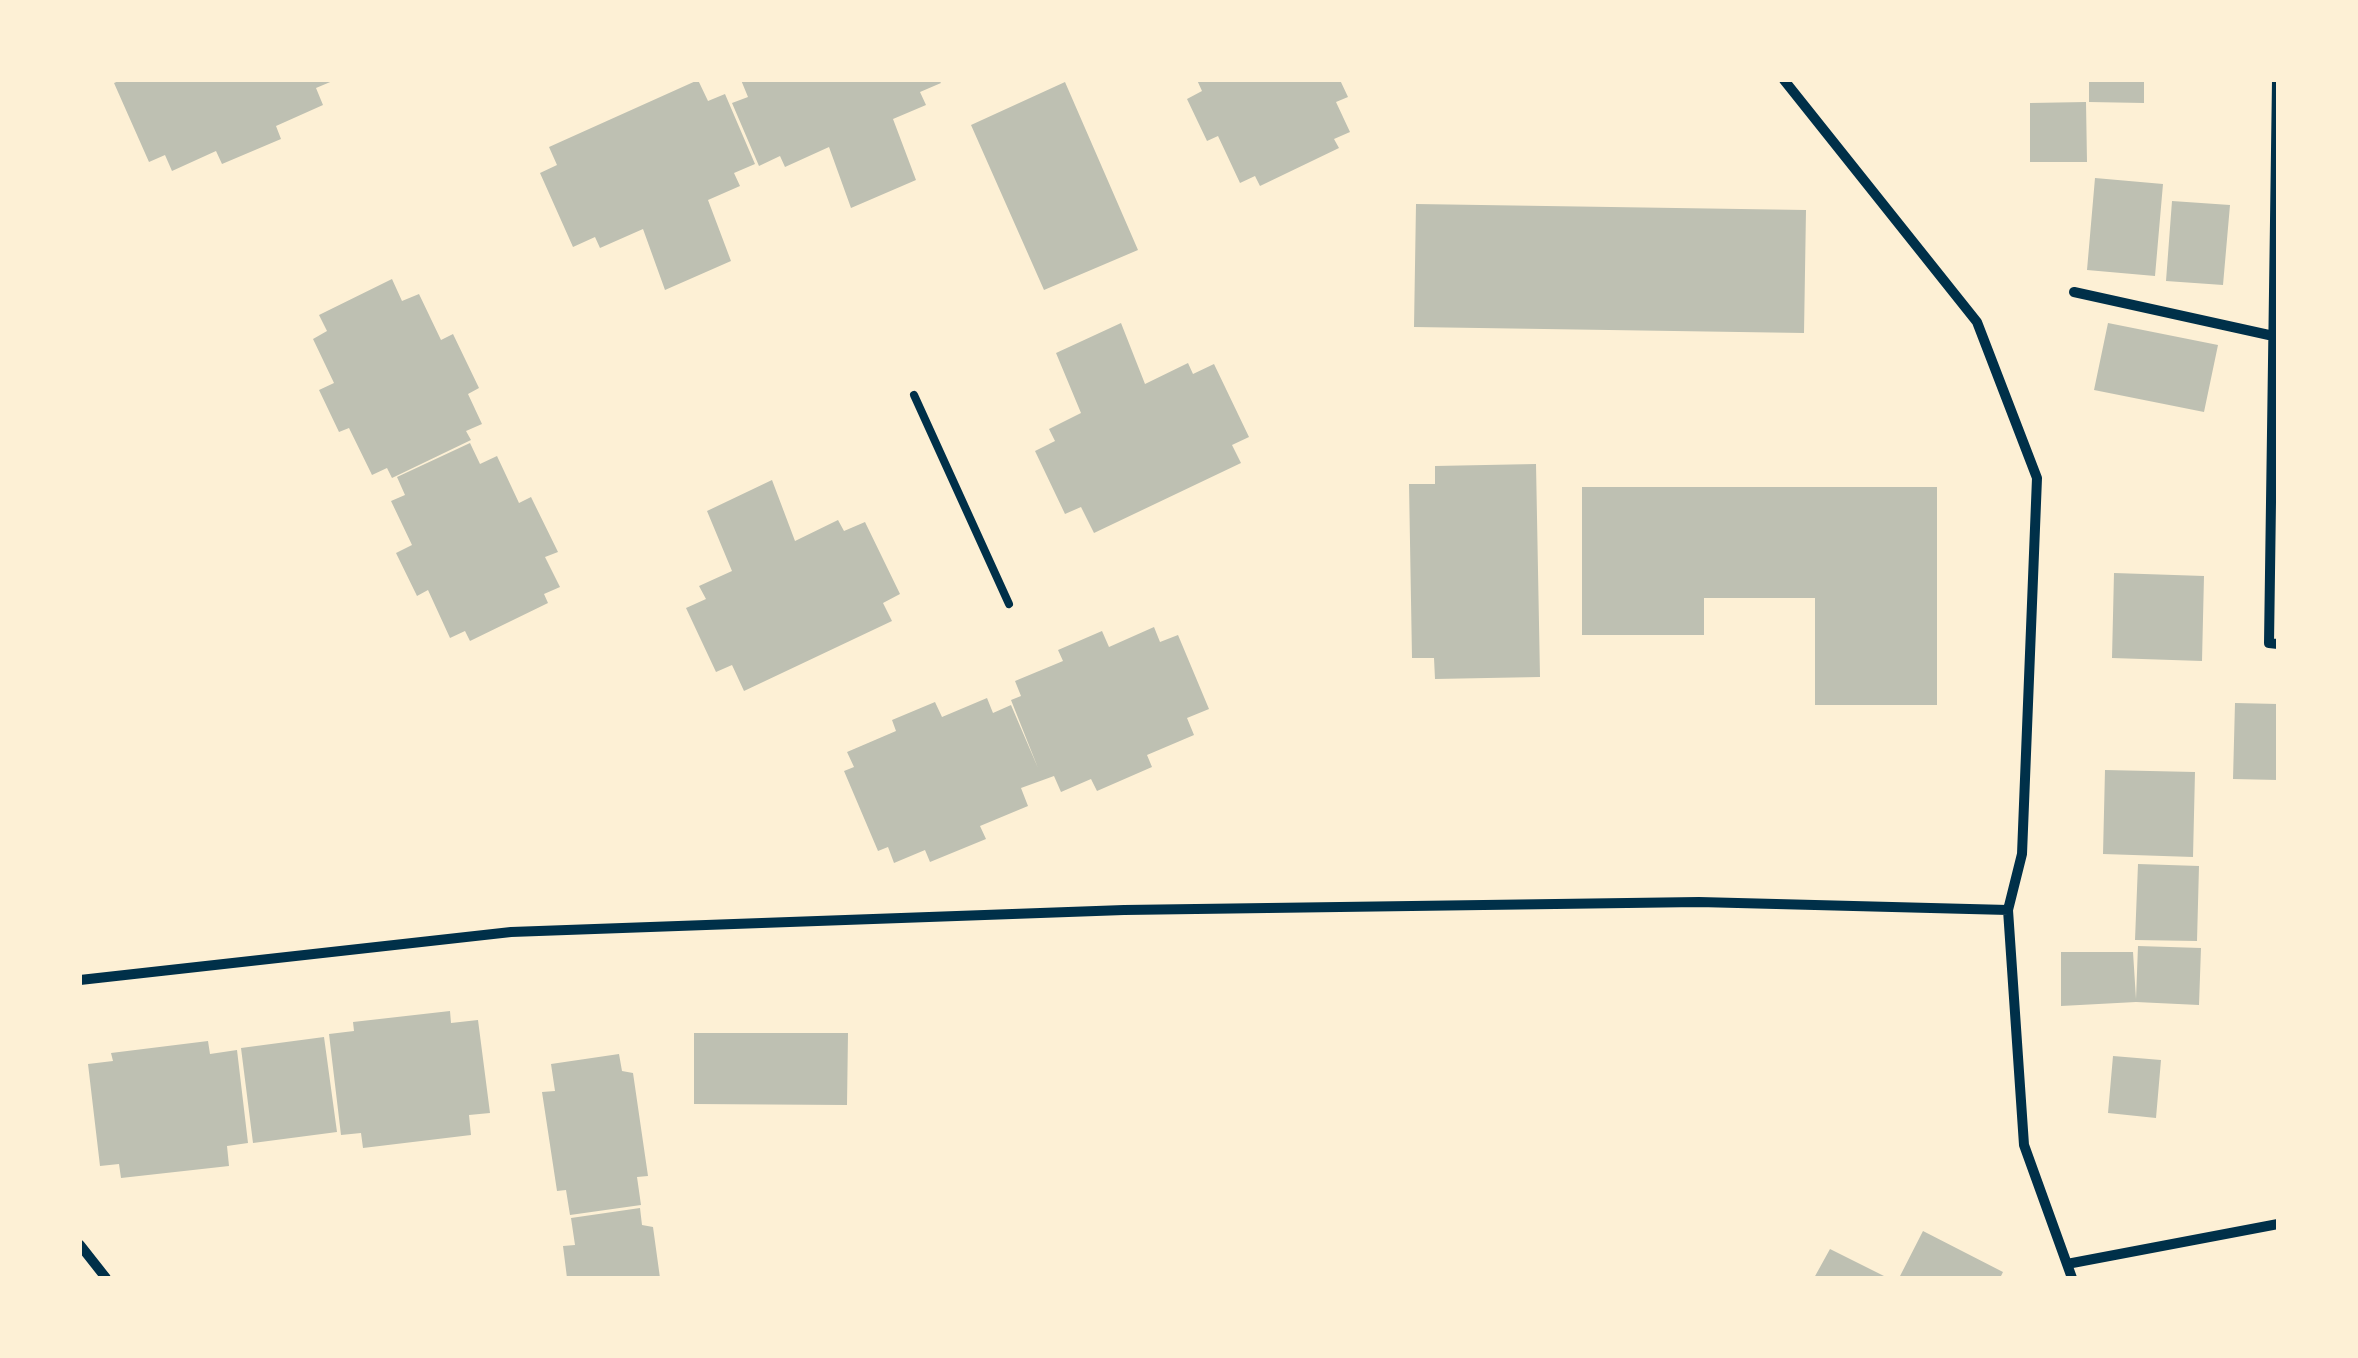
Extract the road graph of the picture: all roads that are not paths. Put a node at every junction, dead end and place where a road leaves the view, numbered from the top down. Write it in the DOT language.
graph roads {
  1 [pos="1784,80"];
  2 [pos="2278,80"];
  3 [pos="2074,292"];
  4 [pos="2276,336"];
  5 [pos="914,395"];
  6 [pos="1009,604"];
  7 [pos="2274,644"];
  8 [pos="2008,910"];
  9 [pos="80,980"];
  10 [pos="2278,1224"];
  11 [pos="80,1245"];
  12 [pos="2067,1264"];
  13 [pos="106,1278"];
  14 [pos="2072,1278"];
  1 -- 8 [label="street"];
  2 -- 4 [label="street"];
  3 -- 4 [label="street"];
  4 -- 7 [label="street"];
  5 -- 6 [label="lane"];
  8 -- 9 [label="street"];
  8 -- 12 [label="street"];
  10 -- 12 [label="street"];
  11 -- 13 [label="street"];
  12 -- 14 [label="street"];
}
